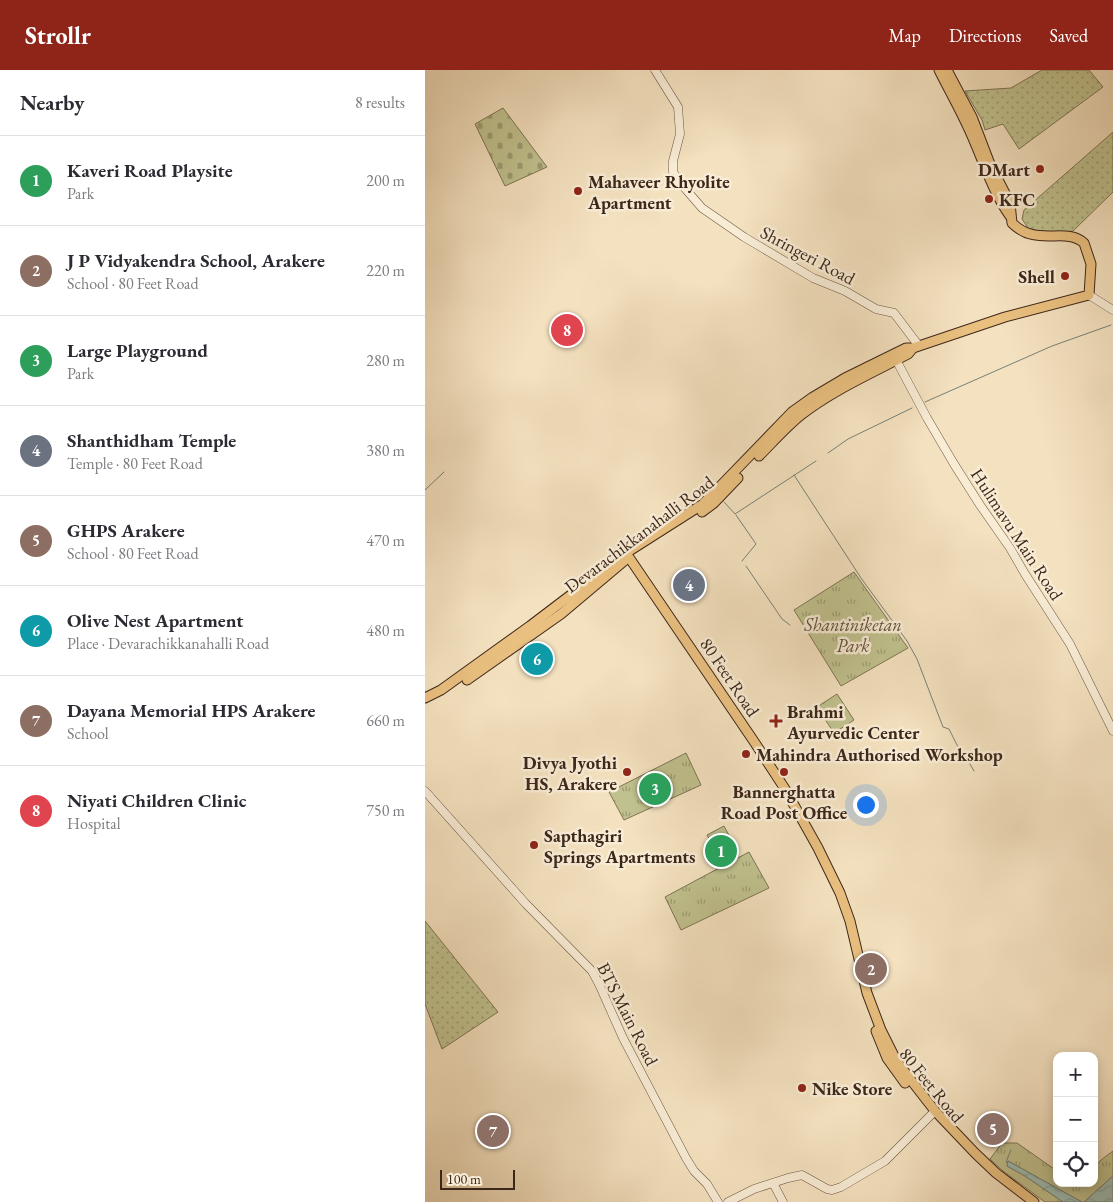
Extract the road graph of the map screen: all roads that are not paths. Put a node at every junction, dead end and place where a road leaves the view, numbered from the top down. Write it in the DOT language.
graph roads {
  1 [pos="655,70"];
  2 [pos="939,70"];
  3 [pos="947,70"];
  4 [pos="1011,216"];
  5 [pos="1089,295"];
  6 [pos="1113,310"];
  7 [pos="916,347"];
  8 [pos="895,357"];
  9 [pos="630,554"];
  10 [pos="425,698"];
  11 [pos="425,704"];
  12 [pos="1113,731"];
  13 [pos="425,791"];
  14 [pos="933,1113"];
  15 [pos="773,1183"];
  16 [pos="718,1202"];
  17 [pos="729,1202"];
  18 [pos="783,1202"];
  19 [pos="1026,1202"];
  20 [pos="1034,1202"];
  1 -- 7 [label="street, Shringeri Road"];
  2 -- 4 [label="main road"];
  3 -- 4 [label="main road"];
  4 -- 5 [label="main road"];
  5 -- 6 [label="street"];
  5 -- 7 [label="main road, Devarachikkanahalli Road"];
  7 -- 8 [label="main road, Devarachikkanahalli Road"];
  8 -- 9 [label="main road, Devarachikkanahalli Road"];
  8 -- 12 [label="street, Hulimavu Main Road"];
  9 -- 10 [label="main road, Devarachikkanahalli Road"];
  9 -- 11 [label="main road, Devarachikkanahalli Road"];
  9 -- 14 [label="main road, 80 Feet Road"];
  13 -- 16 [label="street, BTS Main Road"];
  14 -- 15 [label="street"];
  14 -- 19 [label="main road, 80 Feet Road"];
  14 -- 20 [label="main road, 80 Feet Road"];
  15 -- 17 [label="street"];
  15 -- 18 [label="street"];
}
